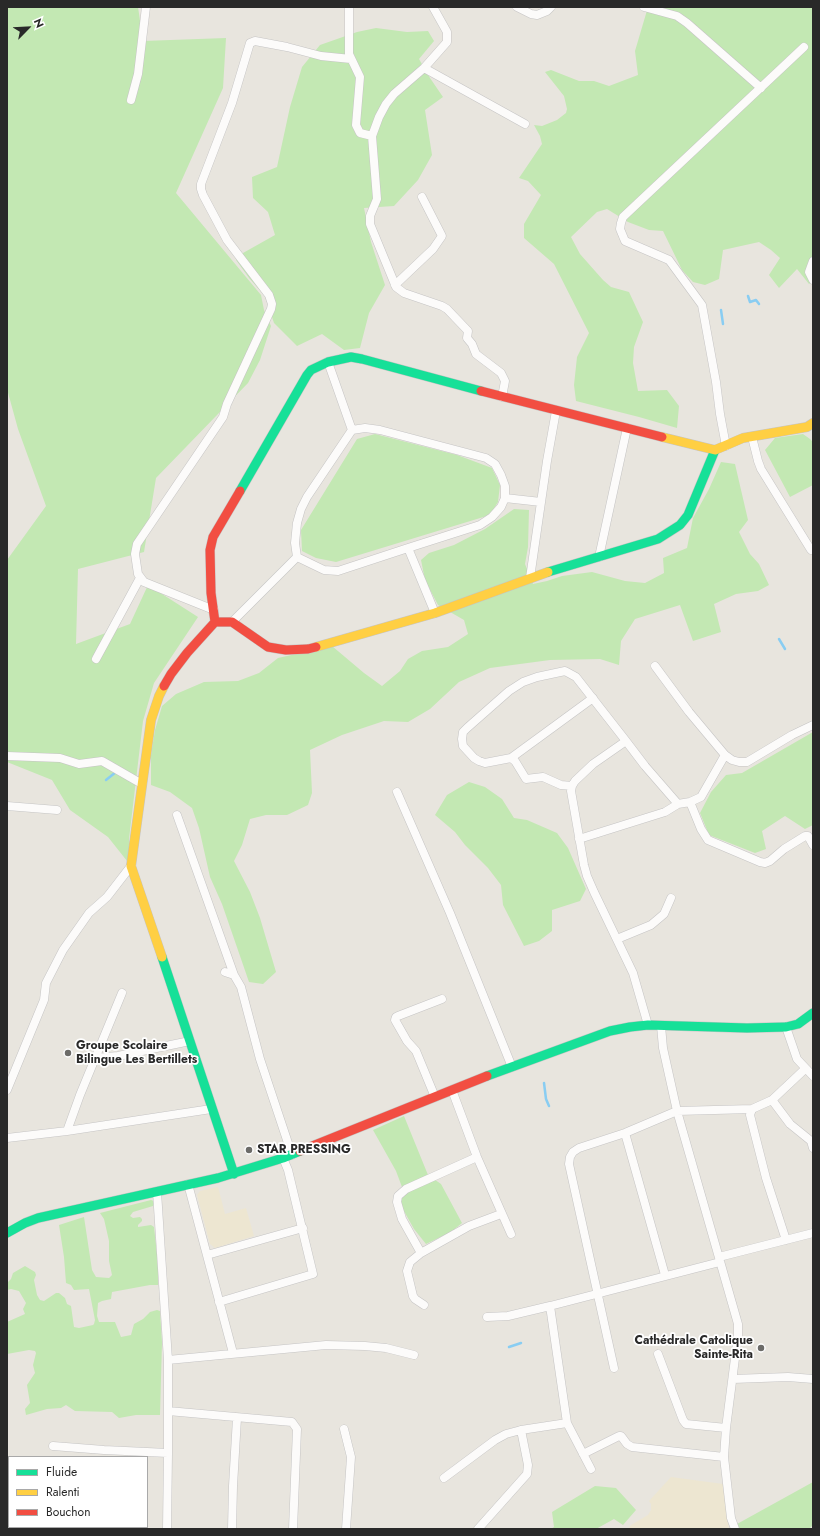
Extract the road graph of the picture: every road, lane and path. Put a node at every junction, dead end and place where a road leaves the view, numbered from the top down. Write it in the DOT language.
graph roads {
  1 [pos="146,7"];
  2 [pos="349,7"];
  3 [pos="433,7"];
  4 [pos="517,7"];
  5 [pos="551,7"];
  6 [pos="644,7"];
  7 [pos="804,47"];
  8 [pos="351,59"];
  9 [pos="424,68"];
  10 [pos="761,88"];
  11 [pos="131,100"];
  12 [pos="525,124"];
  13 [pos="372,136"];
  14 [pos="422,197"];
  15 [pos="813,261"];
  16 [pos="813,280"];
  17 [pos="395,284"];
  18 [pos="328,362"];
  19 [pos="502,397"];
  20 [pos="556,411"];
  21 [pos="627,428"];
  22 [pos="811,428"];
  23 [pos="352,430"];
  24 [pos="752,437"];
  25 [pos="726,446"];
  26 [pos="715,450"];
  27 [pos="505,498"];
  28 [pos="541,502"];
  29 [pos="408,548"];
  30 [pos="811,550"];
  31 [pos="297,557"];
  32 [pos="599,557"];
  33 [pos="140,578"];
  34 [pos="530,578"];
  35 [pos="214,610"];
  36 [pos="435,613"];
  37 [pos="215,622"];
  38 [pos="232,622"];
  39 [pos="96,659"];
  40 [pos="655,666"];
  41 [pos="593,698"];
  42 [pos="813,725"];
  43 [pos="626,741"];
  44 [pos="725,755"];
  45 [pos="7,756"];
  46 [pos="511,758"];
  47 [pos="142,784"];
  48 [pos="572,786"];
  49 [pos="397,792"];
  50 [pos="690,802"];
  51 [pos="678,804"];
  52 [pos="7,806"];
  53 [pos="57,810"];
  54 [pos="177,816"];
  55 [pos="579,839"];
  56 [pos="813,845"];
  57 [pos="131,866"];
  58 [pos="671,898"];
  59 [pos="616,939"];
  60 [pos="225,972"];
  61 [pos="234,974"];
  62 [pos="122,993"];
  63 [pos="442,999"];
  64 [pos="813,1013"];
  65 [pos="648,1025"];
  66 [pos="661,1026"];
  67 [pos="786,1027"];
  68 [pos="190,1041"];
  69 [pos="96,1058"];
  70 [pos="512,1067"];
  71 [pos="805,1068"];
  72 [pos="813,1076"];
  73 [pos="7,1090"];
  74 [pos="452,1090"];
  75 [pos="435,1097"];
  76 [pos="772,1100"];
  77 [pos="211,1109"];
  78 [pos="752,1109"];
  79 [pos="677,1110"];
  80 [pos="67,1131"];
  81 [pos="625,1134"];
  82 [pos="7,1138"];
  83 [pos="813,1148"];
  84 [pos="292,1155"];
  85 [pos="477,1156"];
  86 [pos="283,1158"];
  87 [pos="234,1174"];
  88 [pos="188,1184"];
  89 [pos="157,1192"];
  90 [pos="501,1214"];
  91 [pos="302,1228"];
  92 [pos="7,1233"];
  93 [pos="813,1233"];
  94 [pos="511,1234"];
  95 [pos="786,1240"];
  96 [pos="421,1253"];
  97 [pos="207,1255"];
  98 [pos="720,1259"];
  99 [pos="666,1275"];
  100 [pos="597,1293"];
  101 [pos="219,1302"];
  102 [pos="424,1305"];
  103 [pos="550,1306"];
  104 [pos="486,1317"];
  105 [pos="233,1353"];
  106 [pos="658,1354"];
  107 [pos="414,1355"];
  108 [pos="168,1360"];
  109 [pos="614,1368"];
  110 [pos="733,1379"];
  111 [pos="813,1379"];
  112 [pos="168,1412"];
  113 [pos="237,1418"];
  114 [pos="567,1423"];
  115 [pos="726,1428"];
  116 [pos="344,1429"];
  117 [pos="521,1430"];
  118 [pos="53,1446"];
  119 [pos="168,1453"];
  120 [pos="104,1454"];
  121 [pos="583,1454"];
  122 [pos="724,1457"];
  123 [pos="591,1469"];
  124 [pos="444,1478"];
  125 [pos="166,1529"];
  126 [pos="232,1529"];
  127 [pos="293,1529"];
  128 [pos="346,1529"];
  129 [pos="478,1529"];
  130 [pos="735,1529"];
  1 -- 11 [label="street"];
  2 -- 8 [label="street"];
  3 -- 9 [label="street"];
  4 -- 5 [label="street"];
  6 -- 10 [label="street"];
  7 -- 10 [label="street"];
  8 -- 13 [label="street"];
  8 -- 33 [label="street"];
  9 -- 12 [label="street"];
  9 -- 13 [label="street"];
  10 -- 25 [label="street"];
  13 -- 17 [label="street"];
  14 -- 17 [label="street"];
  15 -- 16 [label="street"];
  17 -- 19 [label="street"];
  18 -- 19 [label="street"];
  18 -- 23 [label="street"];
  18 -- 35 [label="street"];
  19 -- 20 [label="street"];
  20 -- 21 [label="street"];
  20 -- 28 [label="street"];
  21 -- 26 [label="street"];
  21 -- 32 [label="street"];
  22 -- 24 [label="street"];
  23 -- 27 [label="street"];
  23 -- 31 [label="street"];
  24 -- 25 [label="street"];
  24 -- 30 [label="street"];
  25 -- 26 [label="street"];
  26 -- 32 [label="street"];
  27 -- 28 [label="street"];
  27 -- 29 [label="street"];
  28 -- 34 [label="street"];
  29 -- 31 [label="street"];
  29 -- 36 [label="street"];
  31 -- 38 [label="street"];
  32 -- 34 [label="street"];
  33 -- 35 [label="street"];
  33 -- 39 [label="street"];
  34 -- 36 [label="street"];
  35 -- 37 [label="street"];
  36 -- 38 [label="street"];
  37 -- 38 [label="street"];
  37 -- 47 [label="street"];
  40 -- 44 [label="street"];
  41 -- 43 [label="street"];
  41 -- 46 [label="street"];
  41 -- 46 [label="street"];
  42 -- 44 [label="street"];
  43 -- 48 [label="street"];
  43 -- 51 [label="street"];
  44 -- 50 [label="street"];
  45 -- 47 [label="street"];
  46 -- 48 [label="street"];
  47 -- 57 [label="street"];
  48 -- 55 [label="street"];
  49 -- 70 [label="street"];
  50 -- 51 [label="street"];
  50 -- 56 [label="street"];
  51 -- 55 [label="street"];
  52 -- 53 [label="street"];
  54 -- 61 [label="street"];
  55 -- 59 [label="street"];
  57 -- 68 [label="street"];
  57 -- 73 [label="street"];
  58 -- 59 [label="street"];
  59 -- 65 [label="street"];
  60 -- 61 [label="street"];
  61 -- 84 [label="street"];
  62 -- 69 [label="street"];
  63 -- 75 [label="street"];
  64 -- 67 [label="street"];
  65 -- 66 [label="street"];
  65 -- 70 [label="street"];
  66 -- 67 [label="street"];
  66 -- 79 [label="street"];
  67 -- 71 [label="street"];
  68 -- 69 [label="street"];
  68 -- 77 [label="street"];
  69 -- 80 [label="street"];
  70 -- 74 [label="street"];
  71 -- 72 [label="street"];
  71 -- 76 [label="street"];
  74 -- 75 [label="street"];
  74 -- 85 [label="street"];
  75 -- 84 [label="street"];
  76 -- 78 [label="street"];
  76 -- 83 [label="street"];
  77 -- 80 [label="street"];
  77 -- 87 [label="street"];
  78 -- 79 [label="street"];
  78 -- 95 [label="street"];
  79 -- 81 [label="street"];
  79 -- 98 [label="street"];
  80 -- 82 [label="street"];
  81 -- 99 [label="street"];
  81 -- 100 [label="street"];
  84 -- 86 [label="street"];
  85 -- 90 [label="street"];
  85 -- 96 [label="street"];
  86 -- 87 [label="street"];
  86 -- 91 [label="street"];
  87 -- 88 [label="street"];
  88 -- 89 [label="street"];
  88 -- 97 [label="street"];
  89 -- 92 [label="street"];
  89 -- 108 [label="street"];
  90 -- 94 [label="street"];
  90 -- 96 [label="street"];
  91 -- 97 [label="street"];
  91 -- 101 [label="street"];
  93 -- 95 [label="street"];
  95 -- 98 [label="street"];
  96 -- 102 [label="street"];
  97 -- 101 [label="street"];
  98 -- 99 [label="street"];
  98 -- 110 [label="street"];
  99 -- 100 [label="street"];
  100 -- 103 [label="street"];
  100 -- 109 [label="street"];
  101 -- 105 [label="street"];
  103 -- 104 [label="street"];
  103 -- 114 [label="street"];
  105 -- 107 [label="street"];
  105 -- 108 [label="street"];
  106 -- 115 [label="street"];
  108 -- 112 [label="street"];
  110 -- 111 [label="street"];
  110 -- 115 [label="street"];
  112 -- 113 [label="street"];
  112 -- 119 [label="street"];
  113 -- 126 [label="street"];
  113 -- 127 [label="street"];
  114 -- 117 [label="street"];
  114 -- 121 [label="street"];
  115 -- 122 [label="street"];
  116 -- 128 [label="street"];
  117 -- 124 [label="street"];
  117 -- 129 [label="street"];
  118 -- 120 [label="street"];
  119 -- 120 [label="street"];
  119 -- 125 [label="street"];
  121 -- 122 [label="street"];
  121 -- 123 [label="street"];
  122 -- 130 [label="street"];
}
